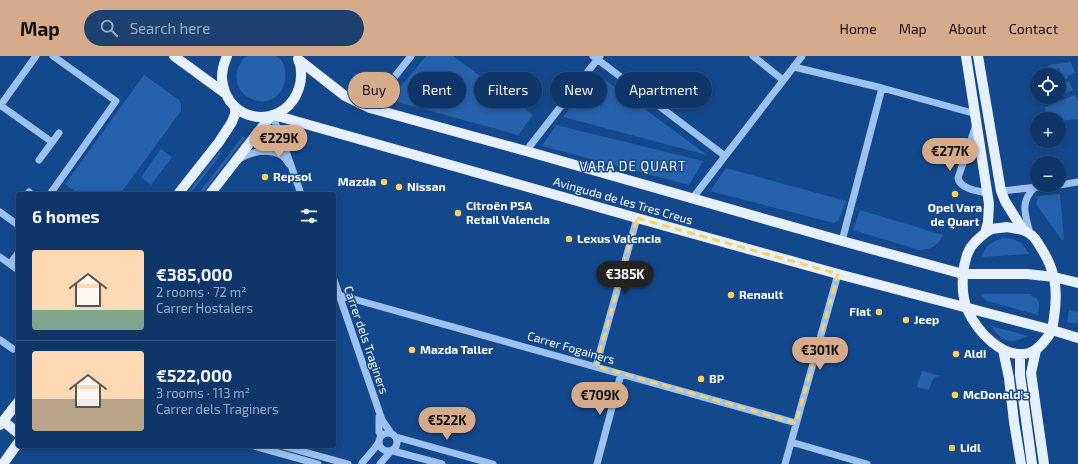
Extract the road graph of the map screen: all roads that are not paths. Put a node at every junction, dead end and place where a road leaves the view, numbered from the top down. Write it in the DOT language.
graph roads {
  1 [pos="36,56"];
  2 [pos="53,56"];
  3 [pos="174,56"];
  4 [pos="227,56"];
  5 [pos="411,56"];
  6 [pos="753,56"];
  7 [pos="802,56"];
  8 [pos="966,56"];
  9 [pos="978,56"];
  10 [pos="597,57"];
  11 [pos="297,58"];
  12 [pos="794,67"];
  13 [pos="783,80"];
  14 [pos="882,88"];
  15 [pos="226,94"];
  16 [pos="345,96"];
  17 [pos="0,106"];
  18 [pos="235,107"];
  19 [pos="271,116"];
  20 [pos="976,118"];
  21 [pos="59,132"];
  22 [pos="52,142"];
  23 [pos="526,151"];
  24 [pos="725,156"];
  25 [pos="39,160"];
  26 [pos="230,167"];
  27 [pos="294,171"];
  28 [pos="1078,182"];
  29 [pos="1066,184"];
  30 [pos="1030,188"];
  31 [pos="1001,191"];
  32 [pos="1030,191"];
  33 [pos="51,192"];
  34 [pos="180,192"];
  35 [pos="211,192"];
  36 [pos="300,192"];
  37 [pos="987,193"];
  38 [pos="692,199"];
  39 [pos="0,212"];
  40 [pos="637,218"];
  41 [pos="16,224"];
  42 [pos="1026,232"];
  43 [pos="984,233"];
  44 [pos="842,241"];
  45 [pos="16,256"];
  46 [pos="0,257"];
  47 [pos="10,264"];
  48 [pos="16,268"];
  49 [pos="838,274"];
  50 [pos="963,274"];
  51 [pos="1054,276"];
  52 [pos="1078,278"];
  53 [pos="1068,280"];
  54 [pos="1078,282"];
  55 [pos="336,286"];
  56 [pos="339,295"];
  57 [pos="967,308"];
  58 [pos="1052,330"];
  59 [pos="1078,338"];
  60 [pos="0,340"];
  61 [pos="14,349"];
  62 [pos="1003,350"];
  63 [pos="1036,350"];
  64 [pos="1020,354"];
  65 [pos="596,366"];
  66 [pos="621,374"];
  67 [pos="16,404"];
  68 [pos="377,407"];
  69 [pos="1,422"];
  70 [pos="796,423"];
  71 [pos="16,431"];
  72 [pos="394,435"];
  73 [pos="380,439"];
  74 [pos="791,442"];
  75 [pos="16,447"];
  76 [pos="261,448"];
  77 [pos="290,448"];
  78 [pos="391,451"];
  79 [pos="3,464"];
  80 [pos="318,464"];
  81 [pos="348,464"];
  82 [pos="363,464"];
  83 [pos="380,464"];
  84 [pos="442,464"];
  85 [pos="494,464"];
  86 [pos="597,464"];
  87 [pos="785,464"];
  88 [pos="867,464"];
  89 [pos="1021,464"];
  90 [pos="1032,464"];
  91 [pos="1044,464"];
  1 -- 17 [label="street"];
  2 -- 33 [label="street"];
  3 -- 15 [label="main road"];
  4 -- 15 [label="main road"];
  5 -- 16 [label="street"];
  6 -- 13 [label="street"];
  7 -- 12 [label="street"];
  8 -- 20 [label="main road"];
  9 -- 31 [label="main road"];
  10 -- 23 [label="street"];
  10 -- 24 [label="street"];
  11 -- 16 [label="main road, Avinguda de les Tres Creus"];
  11 -- 19 [label="main road"];
  12 -- 13 [label="street"];
  12 -- 14 [label="street"];
  13 -- 24 [label="street"];
  14 -- 20 [label="street"];
  14 -- 44 [label="street"];
  15 -- 18 [label="main road"];
  16 -- 23 [label="main road, Avinguda de les Tres Creus"];
  17 -- 22 [label="street"];
  18 -- 19 [label="main road, Avinguda de les Tres Creus"];
  18 -- 34 [label="main road"];
  19 -- 26 [label="main road"];
  19 -- 27 [label="street"];
  19 -- 40 [label="main road, Avinguda de les Tres Creus"];
  20 -- 37 [label="main road"];
  20 -- 37 [label="street"];
  21 -- 22 [label="street"];
  22 -- 25 [label="street"];
  23 -- 38 [label="main road, Avinguda de les Tres Creus"];
  24 -- 38 [label="street"];
  26 -- 27 [label="street"];
  26 -- 35 [label="main road"];
  27 -- 36 [label="street"];
  28 -- 29 [label="street"];
  30 -- 31 [label="street"];
  31 -- 42 [label="main road"];
  32 -- 42 [label="street"];
  37 -- 43 [label="main road"];
  38 -- 44 [label="main road, Avinguda de les Tres Creus"];
  39 -- 41 [label="street"];
  40 -- 49 [label="main road, Avinguda de les Tres Creus"];
  40 -- 65 [label="street"];
  42 -- 43 [label="main road"];
  42 -- 51 [label="main road"];
  43 -- 50 [label="main road"];
  44 -- 50 [label="main road, Avinguda de les Tres Creus"];
  45 -- 47 [label="street"];
  46 -- 47 [label="street"];
  47 -- 48 [label="street"];
  49 -- 57 [label="main road, Avinguda de les Tres Creus"];
  49 -- 70 [label="street"];
  50 -- 51 [label="main road, Avinguda de les Tres Creus"];
  50 -- 57 [label="main road"];
  51 -- 53 [label="main road, Avinguda de les Tres Creus"];
  51 -- 58 [label="main road"];
  52 -- 53 [label="street"];
  53 -- 54 [label="main road, Avinguda de les Tres Creus"];
  55 -- 56 [label="street, Carrer dels Traginers"];
  56 -- 65 [label="street, Carrer Fogainers"];
  56 -- 68 [label="street, Carrer dels Traginers"];
  57 -- 58 [label="main road, Avinguda de les Tres Creus"];
  57 -- 62 [label="main road"];
  58 -- 59 [label="main road, Avinguda de les Tres Creus"];
  58 -- 63 [label="main road"];
  60 -- 61 [label="street"];
  62 -- 64 [label="main road"];
  62 -- 89 [label="main road"];
  63 -- 64 [label="main road"];
  63 -- 91 [label="main road"];
  64 -- 90 [label="main road"];
  65 -- 66 [label="street, Carrer Fogainers"];
  66 -- 70 [label="street, Carrer Fogainers"];
  66 -- 86 [label="street"];
  67 -- 69 [label="main road"];
  68 -- 72 [label="street, Carrer dels Traginers"];
  68 -- 73 [label="street, Carrer dels Traginers"];
  69 -- 71 [label="main road"];
  70 -- 74 [label="street"];
  72 -- 73 [label="street"];
  72 -- 78 [label="street"];
  72 -- 85 [label="street"];
  73 -- 78 [label="street"];
  73 -- 82 [label="street"];
  74 -- 87 [label="street"];
  74 -- 88 [label="street"];
  75 -- 79 [label="main road"];
  76 -- 80 [label="street"];
  77 -- 81 [label="street"];
  78 -- 83 [label="street"];
  78 -- 84 [label="street"];
}
